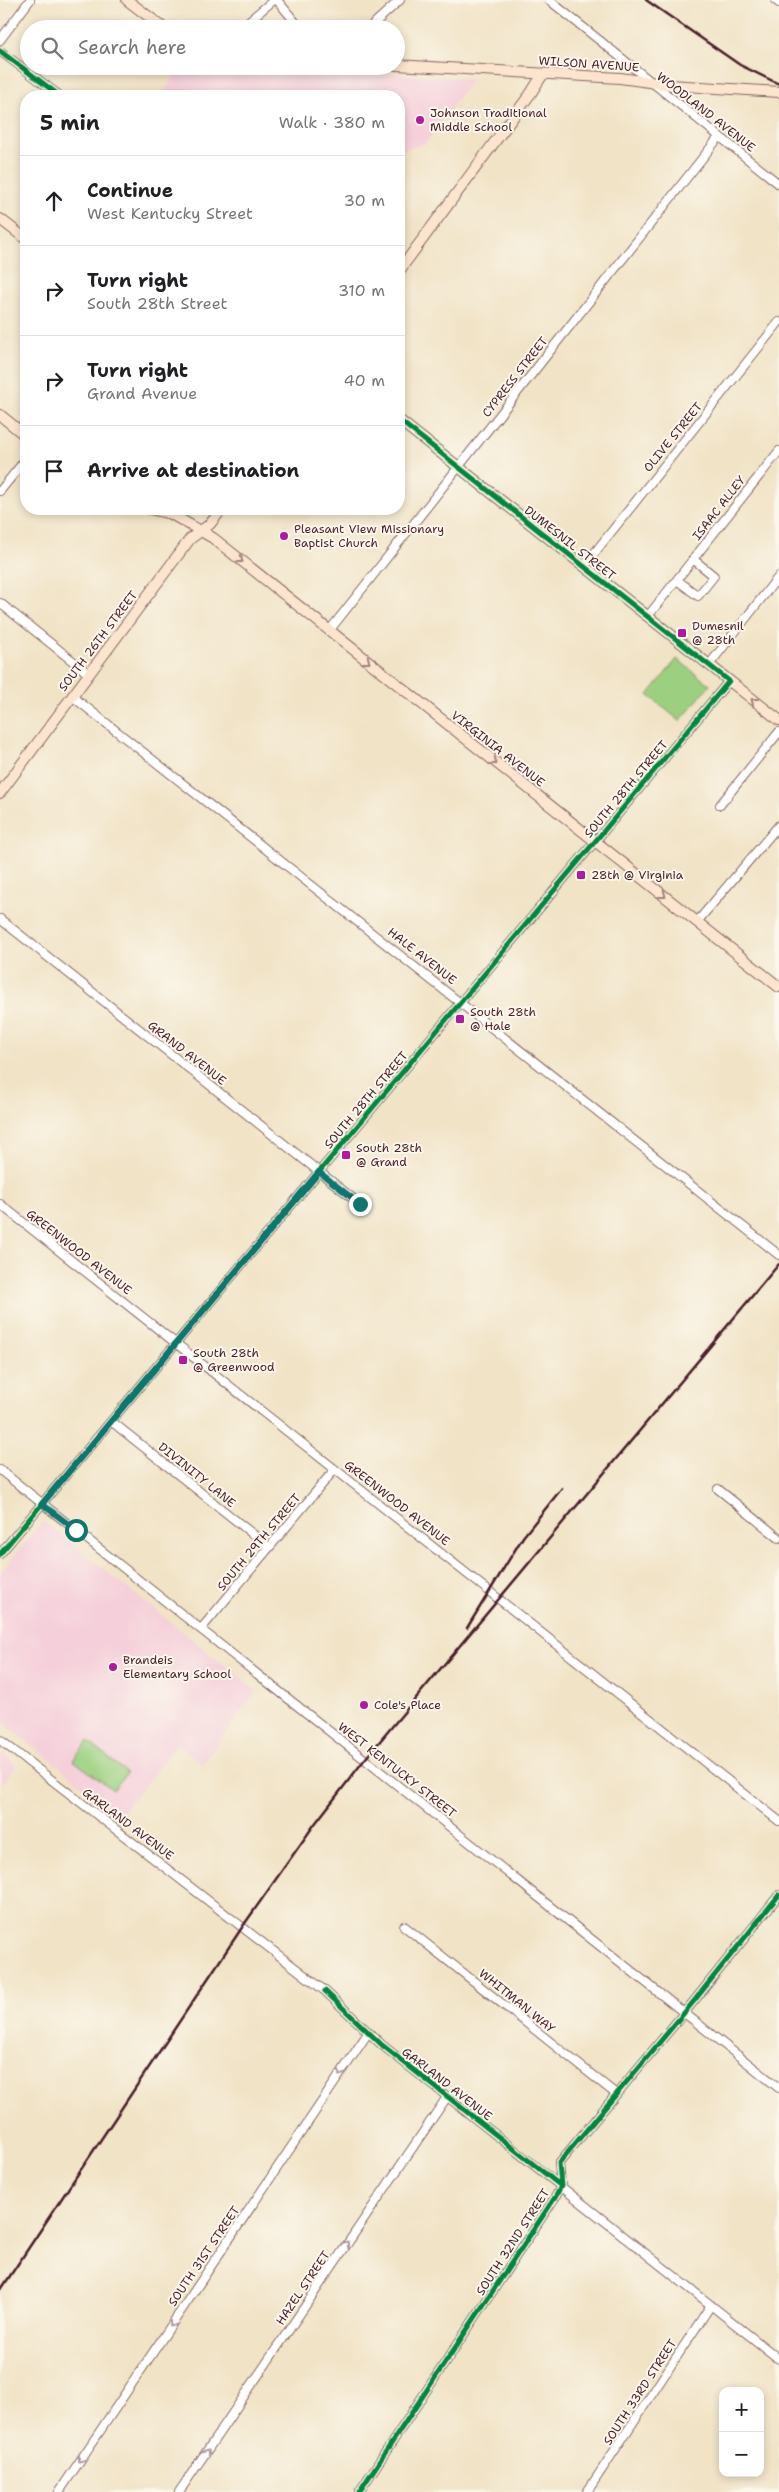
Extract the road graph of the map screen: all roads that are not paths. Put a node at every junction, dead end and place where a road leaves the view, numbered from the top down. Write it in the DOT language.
graph roads {
  1 [pos="30,0"];
  2 [pos="127,0"];
  3 [pos="276,0"];
  4 [pos="400,0"];
  5 [pos="549,0"];
  6 [pos="775,0"];
  7 [pos="779,3"];
  8 [pos="153,20"];
  9 [pos="250,20"];
  10 [pos="293,20"];
  11 [pos="378,20"];
  12 [pos="0,40"];
  13 [pos="0,51"];
  14 [pos="20,66"];
  15 [pos="405,66"];
  16 [pos="543,74"];
  17 [pos="32,75"];
  18 [pos="648,81"];
  19 [pos="52,90"];
  20 [pos="779,92"];
  21 [pos="719,137"];
  22 [pos="779,184"];
  23 [pos="0,219"];
  24 [pos="20,234"];
  25 [pos="405,263"];
  26 [pos="779,322"];
  27 [pos="0,415"];
  28 [pos="405,425"];
  29 [pos="20,431"];
  30 [pos="779,451"];
  31 [pos="20,466"];
  32 [pos="459,467"];
  33 [pos="0,491"];
  34 [pos="173,515"];
  35 [pos="217,515"];
  36 [pos="200,532"];
  37 [pos="693,559"];
  38 [pos="584,566"];
  39 [pos="779,576"];
  40 [pos="677,580"];
  41 [pos="0,603"];
  42 [pos="648,616"];
  43 [pos="329,631"];
  44 [pos="709,666"];
  45 [pos="90,674"];
  46 [pos="729,681"];
  47 [pos="72,696"];
  48 [pos="779,720"];
  49 [pos="779,732"];
  50 [pos="0,792"];
  51 [pos="720,805"];
  52 [pos="779,825"];
  53 [pos="595,842"];
  54 [pos="0,919"];
  55 [pos="697,922"];
  56 [pos="779,987"];
  57 [pos="461,1002"];
  58 [pos="319,1172"];
  59 [pos="0,1204"];
  60 [pos="360,1204"];
  61 [pos="779,1255"];
  62 [pos="176,1343"];
  63 [pos="111,1421"];
  64 [pos="335,1469"];
  65 [pos="0,1470"];
  66 [pos="718,1489"];
  67 [pos="42,1504"];
  68 [pos="779,1538"];
  69 [pos="270,1547"];
  70 [pos="0,1554"];
  71 [pos="201,1629"];
  72 [pos="0,1740"];
  73 [pos="779,1821"];
  74 [pos="779,1895"];
  75 [pos="404,1926"];
  76 [pos="684,2013"];
  77 [pos="368,2033"];
  78 [pos="779,2088"];
  79 [pos="616,2094"];
  80 [pos="447,2097"];
  81 [pos="561,2186"];
  82 [pos="711,2305"];
  83 [pos="779,2360"];
  84 [pos="59,2492"];
  85 [pos="180,2492"];
  86 [pos="359,2492"];
  87 [pos="587,2492"];
  1 -- 12 [label="street"];
  2 -- 8 [label="main road"];
  3 -- 9 [label="street"];
  3 -- 10 [label="street"];
  4 -- 11 [label="street"];
  5 -- 18 [label="street, WOODLAND AVENUE"];
  6 -- 7 [label="street"];
  13 -- 14 [label="street"];
  15 -- 16 [label="main road, WILSON AVENUE"];
  16 -- 18 [label="main road, WILSON AVENUE"];
  16 -- 25 [label="main road"];
  17 -- 19 [label="street"];
  18 -- 20 [label="main road, WILSON AVENUE"];
  18 -- 21 [label="street, WOODLAND AVENUE"];
  21 -- 22 [label="street, WOODLAND AVENUE"];
  21 -- 32 [label="street, CYPRESS STREET"];
  23 -- 24 [label="main road"];
  26 -- 38 [label="street, OLIVE STREET"];
  27 -- 29 [label="main road"];
  28 -- 32 [label="main road, DUMESNIL STREET"];
  30 -- 37 [label="street, ISAAC ALLEY"];
  31 -- 33 [label="street"];
  32 -- 38 [label="main road, DUMESNIL STREET"];
  32 -- 43 [label="street, CYPRESS STREET"];
  34 -- 36 [label="main road, VIRGINIA AVENUE"];
  35 -- 36 [label="main road, SOUTH 26TH STREET"];
  36 -- 43 [label="main road, VIRGINIA AVENUE, one-way"];
  36 -- 45 [label="main road, SOUTH 26TH STREET"];
  37 -- 40 [label="street, ISAAC ALLEY"];
  37 -- 40 [label="street"];
  38 -- 42 [label="main road, DUMESNIL STREET"];
  39 -- 44 [label="street"];
  40 -- 42 [label="street, ISAAC ALLEY"];
  41 -- 45 [label="street"];
  42 -- 44 [label="main road, DUMESNIL STREET"];
  43 -- 53 [label="main road, VIRGINIA AVENUE, one-way"];
  44 -- 46 [label="main road, DUMESNIL STREET"];
  45 -- 47 [label="main road, SOUTH 26TH STREET"];
  48 -- 46 [label="main road, DUMESNIL STREET, one-way"];
  46 -- 53 [label="street, SOUTH 28TH STREET"];
  47 -- 50 [label="main road, SOUTH 26TH STREET"];
  47 -- 57 [label="street, HALE AVENUE"];
  49 -- 51 [label="street"];
  52 -- 55 [label="street"];
  53 -- 55 [label="main road, VIRGINIA AVENUE, one-way"];
  53 -- 57 [label="street, SOUTH 28TH STREET"];
  54 -- 58 [label="street, GRAND AVENUE"];
  55 -- 56 [label="main road, VIRGINIA AVENUE"];
  57 -- 58 [label="street, SOUTH 28TH STREET"];
  57 -- 61 [label="street, HALE AVENUE"];
  58 -- 60 [label="street, GRAND AVENUE"];
  58 -- 62 [label="street, SOUTH 28TH STREET"];
  59 -- 62 [label="street, GREENWOOD AVENUE"];
  62 -- 63 [label="street, SOUTH 28TH STREET"];
  62 -- 64 [label="street, GREENWOOD AVENUE"];
  63 -- 67 [label="street, SOUTH 28TH STREET"];
  63 -- 69 [label="street, DIVINITY LANE"];
  64 -- 69 [label="street, SOUTH 29TH STREET"];
  64 -- 73 [label="street, GREENWOOD AVENUE"];
  65 -- 67 [label="street, WEST KENTUCKY STREET"];
  66 -- 68 [label="street"];
  67 -- 70 [label="street, SOUTH 28TH STREET"];
  67 -- 71 [label="street, WEST KENTUCKY STREET"];
  69 -- 71 [label="street, SOUTH 29TH STREET"];
  71 -- 76 [label="street, WEST KENTUCKY STREET"];
  72 -- 77 [label="street, GARLAND AVENUE"];
  74 -- 76 [label="street, SOUTH 32ND STREET"];
  75 -- 79 [label="street, WHITMAN WAY"];
  76 -- 78 [label="street, WEST KENTUCKY STREET"];
  76 -- 79 [label="street, SOUTH 32ND STREET"];
  77 -- 80 [label="street, GARLAND AVENUE"];
  77 -- 84 [label="street, SOUTH 31ST STREET, one-way"];
  79 -- 81 [label="street, SOUTH 32ND STREET"];
  80 -- 81 [label="street, GARLAND AVENUE"];
  85 -- 80 [label="street, HAZEL STREET, one-way"];
  81 -- 82 [label="street, GARLAND AVENUE"];
  81 -- 86 [label="street, SOUTH 32ND STREET"];
  82 -- 83 [label="street, GARLAND AVENUE"];
  82 -- 87 [label="street, SOUTH 33RD STREET"];
}
